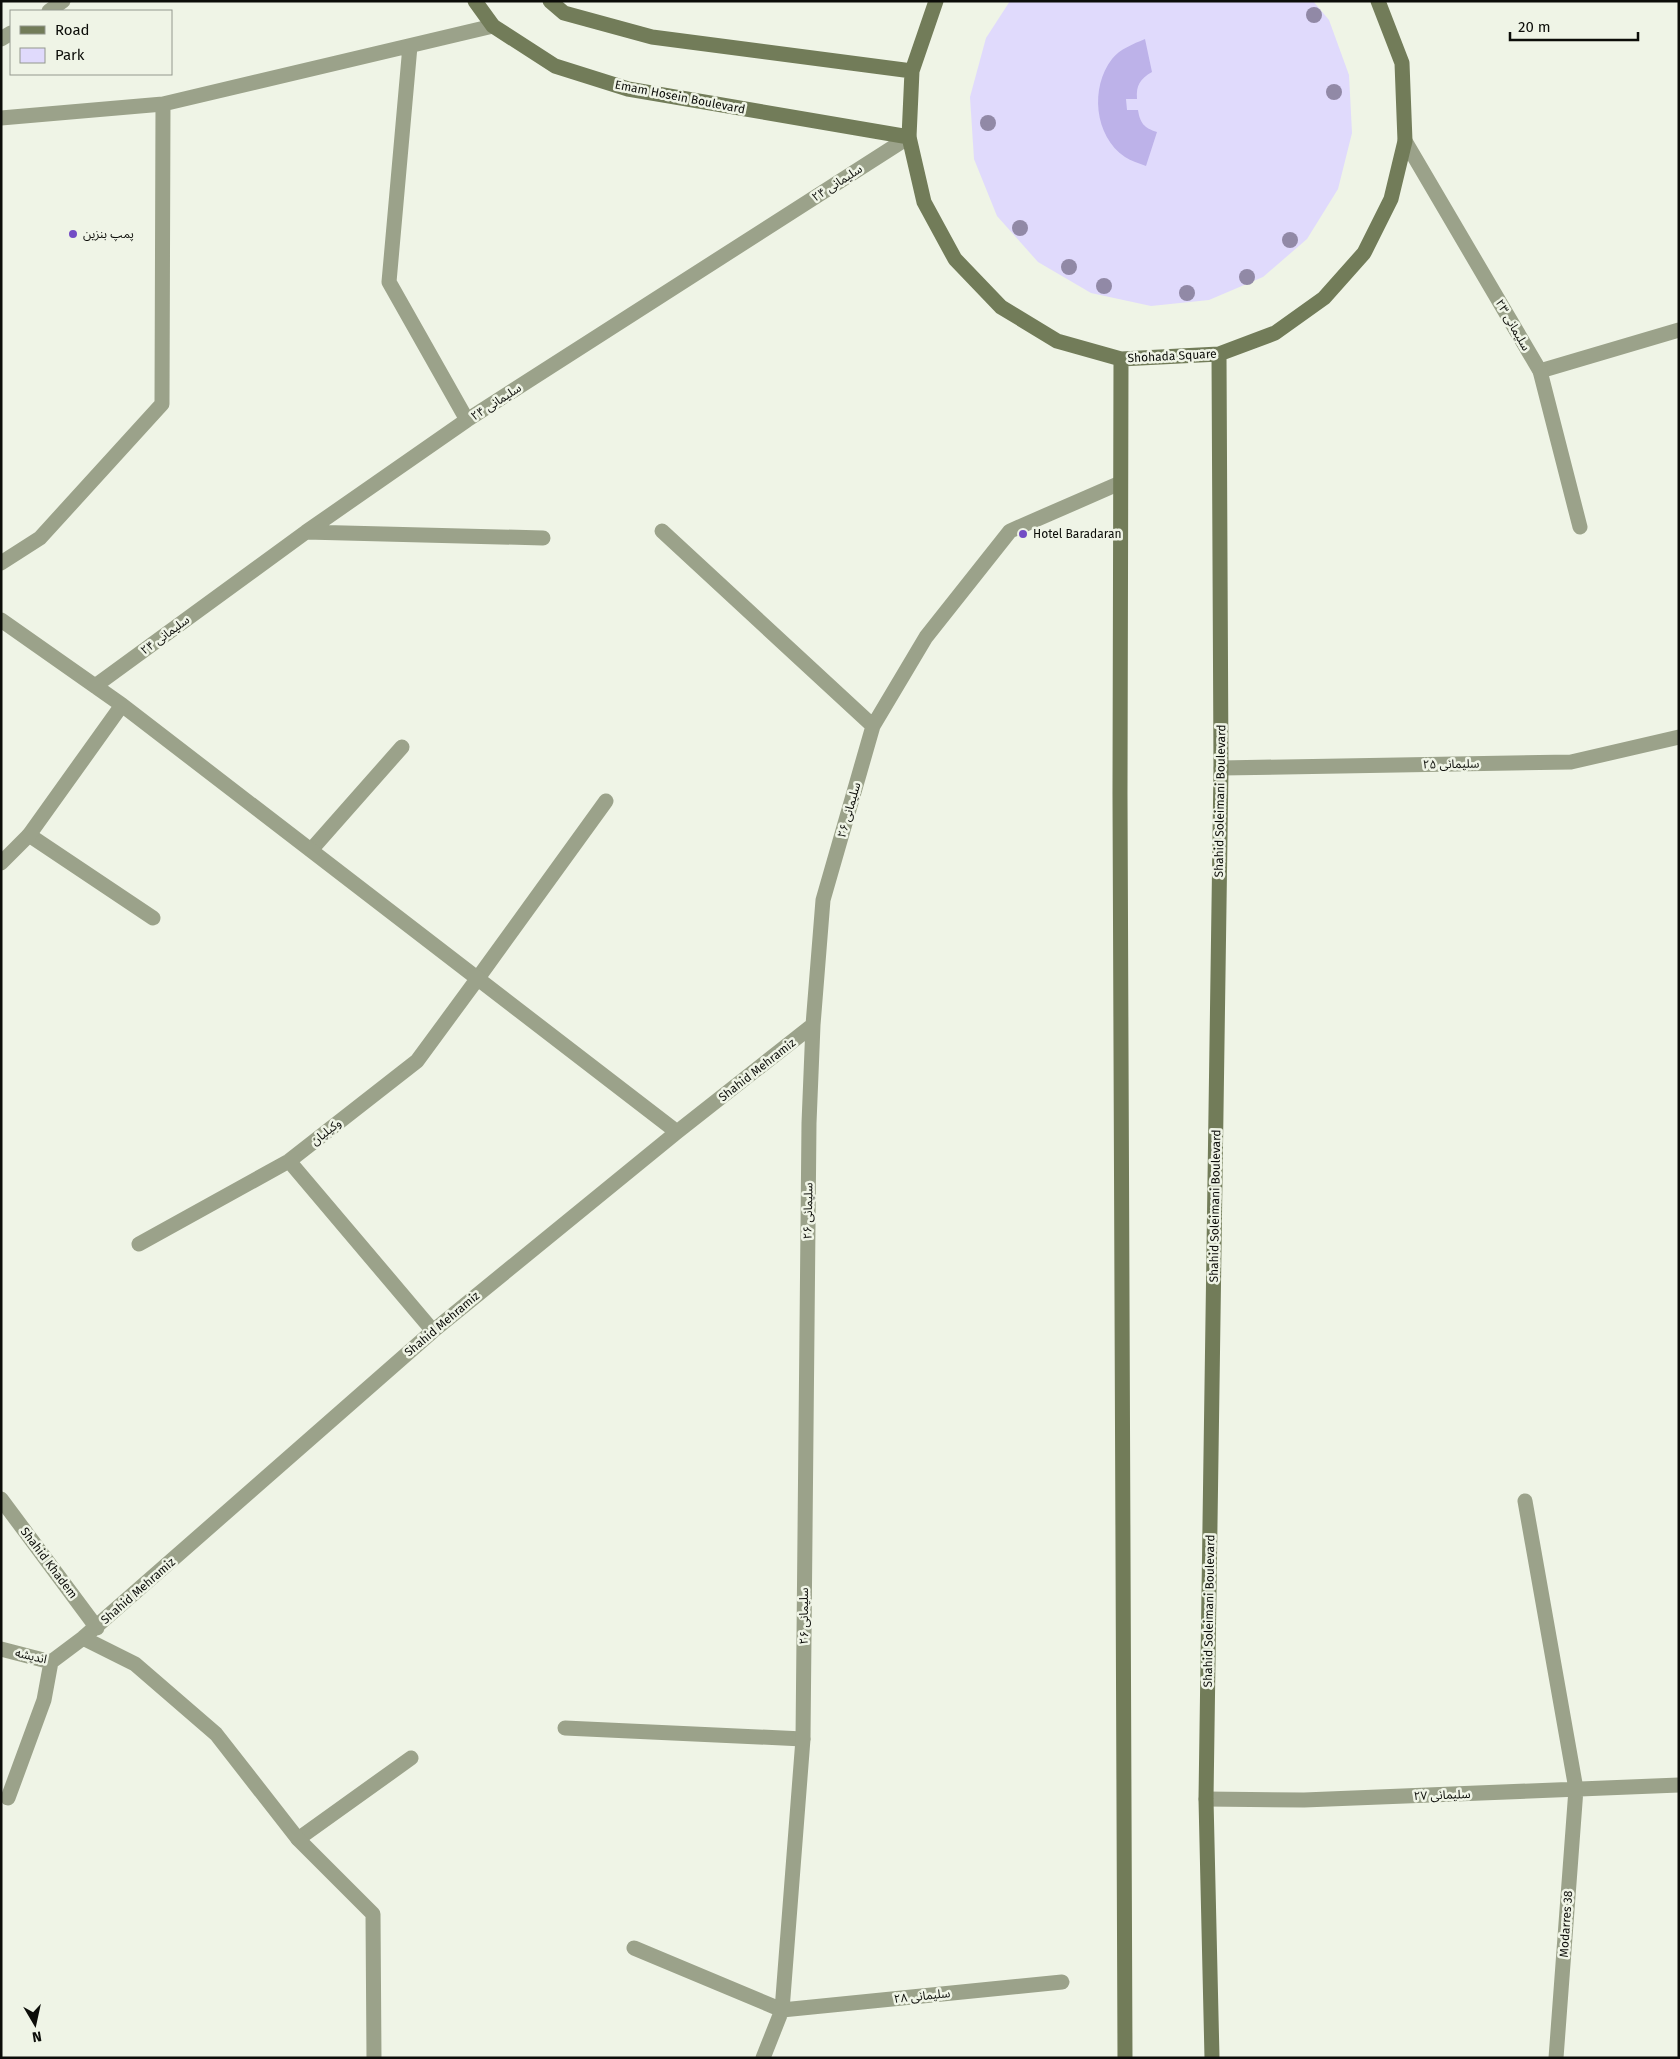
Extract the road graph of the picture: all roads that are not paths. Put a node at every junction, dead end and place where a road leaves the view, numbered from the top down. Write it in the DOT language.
graph roads {
  1 [pos="63,1"];
  2 [pos="475,1"];
  3 [pos="550,1"];
  4 [pos="936,1"];
  5 [pos="1378,1"];
  6 [pos="51,10"];
  7 [pos="493,26"];
  8 [pos="410,46"];
  9 [pos="912,71"];
  10 [pos="163,104"];
  11 [pos="1,118"];
  12 [pos="909,137"];
  13 [pos="1405,141"];
  14 [pos="1679,330"];
  15 [pos="1219,354"];
  16 [pos="1121,359"];
  17 [pos="1540,371"];
  18 [pos="467,420"];
  19 [pos="1120,483"];
  20 [pos="1580,527"];
  21 [pos="662,531"];
  22 [pos="306,532"];
  23 [pos="543,538"];
  24 [pos="1,563"];
  25 [pos="1,620"];
  26 [pos="95,686"];
  27 [pos="122,705"];
  28 [pos="873,726"];
  29 [pos="1679,737"];
  30 [pos="402,748"];
  31 [pos="1221,768"];
  32 [pos="606,801"];
  33 [pos="30,835"];
  34 [pos="310,850"];
  35 [pos="1,863"];
  36 [pos="152,918"];
  37 [pos="478,978"];
  38 [pos="814,1025"];
  39 [pos="677,1132"];
  40 [pos="289,1161"];
  41 [pos="139,1244"];
  42 [pos="433,1330"];
  43 [pos="1,1499"];
  44 [pos="1525,1501"];
  45 [pos="97,1628"];
  46 [pos="83,1638"];
  47 [pos="1,1649"];
  48 [pos="51,1662"];
  49 [pos="565,1728"];
  50 [pos="803,1739"];
  51 [pos="411,1758"];
  52 [pos="1679,1785"];
  53 [pos="1576,1790"];
  54 [pos="1206,1799"];
  55 [pos="5,1802"];
  56 [pos="298,1839"];
  57 [pos="634,1948"];
  58 [pos="1062,1982"];
  59 [pos="782,2010"];
  60 [pos="374,2058"];
  61 [pos="763,2058"];
  62 [pos="1125,2058"];
  63 [pos="1212,2058"];
  64 [pos="1556,2058"];
  1 -- 6 [label="street"];
  2 -- 7 [label="main road, Emam Hosein Boulevard"];
  3 -- 9 [label="main road"];
  4 -- 9 [label="main road, Shohada Square"];
  5 -- 13 [label="main road, Shohada Square"];
  7 -- 8 [label="street"];
  7 -- 12 [label="main road, Emam Hosein Boulevard"];
  8 -- 10 [label="street"];
  8 -- 18 [label="street"];
  9 -- 12 [label="main road, Shohada Square"];
  10 -- 11 [label="street"];
  10 -- 24 [label="street"];
  12 -- 16 [label="main road, Shohada Square"];
  12 -- 18 [label="street, سلیمانی ۲۴"];
  13 -- 15 [label="main road, Shohada Square"];
  13 -- 17 [label="street, سلیمانی ۲۳"];
  14 -- 17 [label="street"];
  15 -- 16 [label="main road, Shohada Square"];
  15 -- 31 [label="main road, Shahid Soleimani Boulevard"];
  16 -- 19 [label="main road"];
  17 -- 20 [label="street, سلیمانی ۲۳"];
  18 -- 22 [label="street, سلیمانی ۲۴"];
  19 -- 28 [label="street, سلیمانی ۲۶"];
  19 -- 62 [label="main road"];
  21 -- 28 [label="street"];
  22 -- 23 [label="street"];
  22 -- 26 [label="street, سلیمانی ۲۴"];
  25 -- 26 [label="street"];
  26 -- 27 [label="street"];
  27 -- 33 [label="street"];
  27 -- 34 [label="street"];
  28 -- 38 [label="street, سلیمانی ۲۶"];
  29 -- 31 [label="street, سلیمانی ۲۵"];
  30 -- 34 [label="street"];
  31 -- 54 [label="main road, Shahid Soleimani Boulevard"];
  32 -- 37 [label="street, وکیلیان"];
  33 -- 35 [label="street"];
  33 -- 36 [label="street"];
  34 -- 37 [label="street"];
  37 -- 39 [label="street"];
  37 -- 40 [label="street, وکیلیان"];
  38 -- 39 [label="street, Shahid Mehramiz"];
  38 -- 50 [label="street, سلیمانی ۲۶"];
  39 -- 42 [label="street, Shahid Mehramiz"];
  40 -- 41 [label="street, وکیلیان"];
  40 -- 42 [label="street"];
  42 -- 45 [label="street, Shahid Mehramiz"];
  43 -- 45 [label="street, Shahid Khadem"];
  44 -- 53 [label="street, Modarres 38"];
  45 -- 46 [label="street, Shahid Mehramiz"];
  46 -- 48 [label="street, اندیشه"];
  46 -- 56 [label="street"];
  47 -- 48 [label="street, اندیشه"];
  48 -- 55 [label="street"];
  49 -- 50 [label="street"];
  50 -- 59 [label="street, سلیمانی ۲۶"];
  51 -- 56 [label="street"];
  52 -- 53 [label="street, سلیمانی ۲۷"];
  53 -- 54 [label="street, سلیمانی ۲۷"];
  53 -- 64 [label="street, Modarres 38"];
  54 -- 63 [label="main road, Shahid Soleimani Boulevard"];
  56 -- 60 [label="street"];
  57 -- 59 [label="street"];
  58 -- 59 [label="street, سلیمانی ۲۸"];
  59 -- 61 [label="street, سلیمانی ۲۶"];
}
